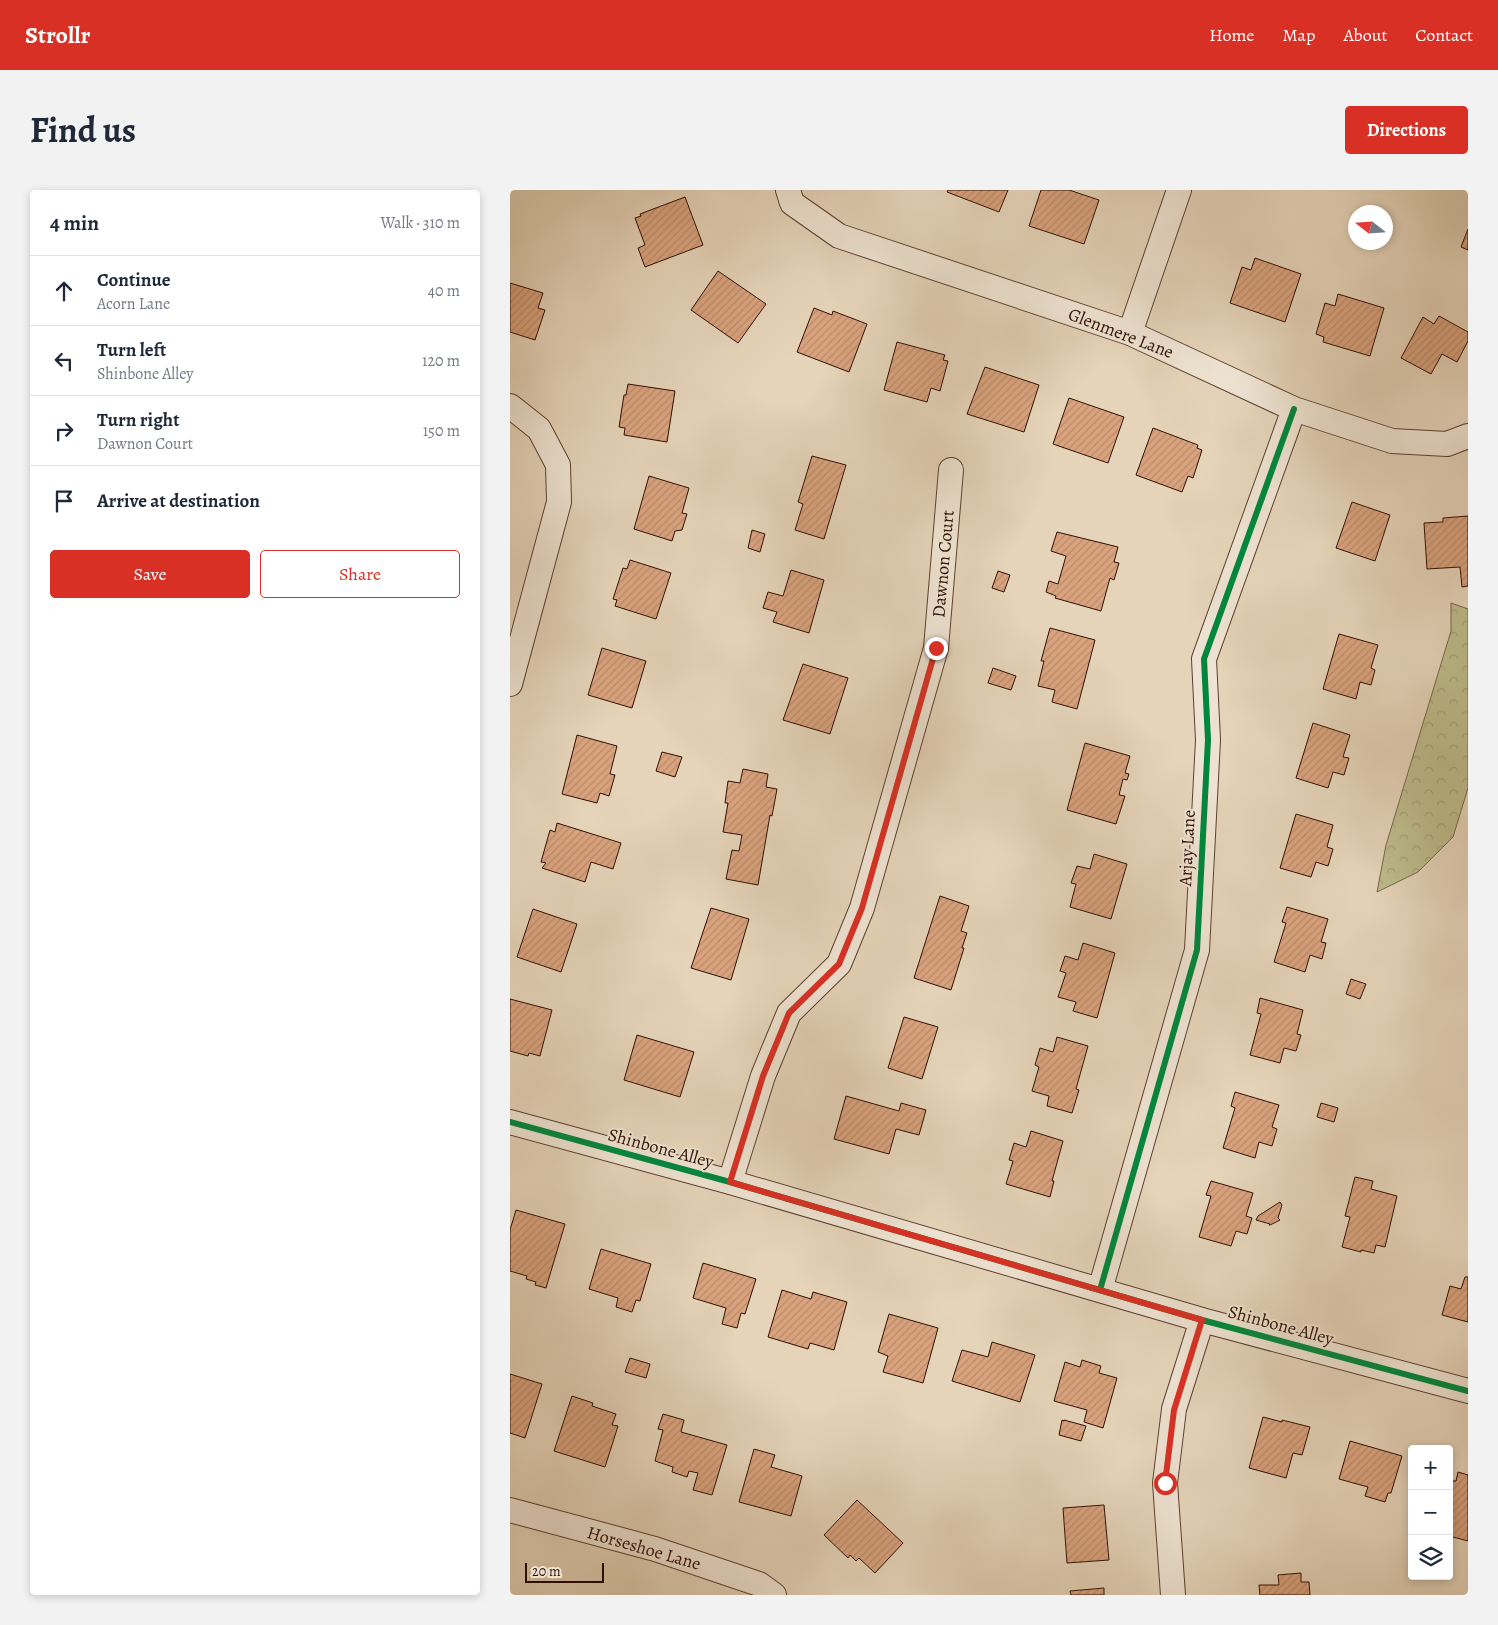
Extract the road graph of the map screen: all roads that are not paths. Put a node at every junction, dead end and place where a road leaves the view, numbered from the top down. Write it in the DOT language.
graph roads {
  1 [pos="788,190"];
  2 [pos="1179,190"];
  3 [pos="1130,333"];
  4 [pos="510,406"];
  5 [pos="1294,410"];
  6 [pos="1468,436"];
  7 [pos="952,470"];
  8 [pos="510,684"];
  9 [pos="510,1122"];
  10 [pos="730,1182"];
  11 [pos="1100,1290"];
  12 [pos="1202,1320"];
  13 [pos="1468,1391"];
  14 [pos="510,1510"];
  15 [pos="774,1595"];
  16 [pos="1173,1595"];
  1 -- 3 [label="street, Glenmere Lane"];
  2 -- 3 [label="street"];
  3 -- 5 [label="street, Glenmere Lane"];
  4 -- 8 [label="street"];
  5 -- 6 [label="street, Glenmere Lane"];
  5 -- 11 [label="street, Arjay Lane"];
  7 -- 10 [label="street, Dawnon Court"];
  9 -- 10 [label="street, Shinbone Alley"];
  10 -- 11 [label="street, Shinbone Alley"];
  11 -- 12 [label="street, Shinbone Alley"];
  12 -- 13 [label="street, Shinbone Alley"];
  12 -- 16 [label="street"];
  14 -- 15 [label="street, Horseshoe Lane"];
}
